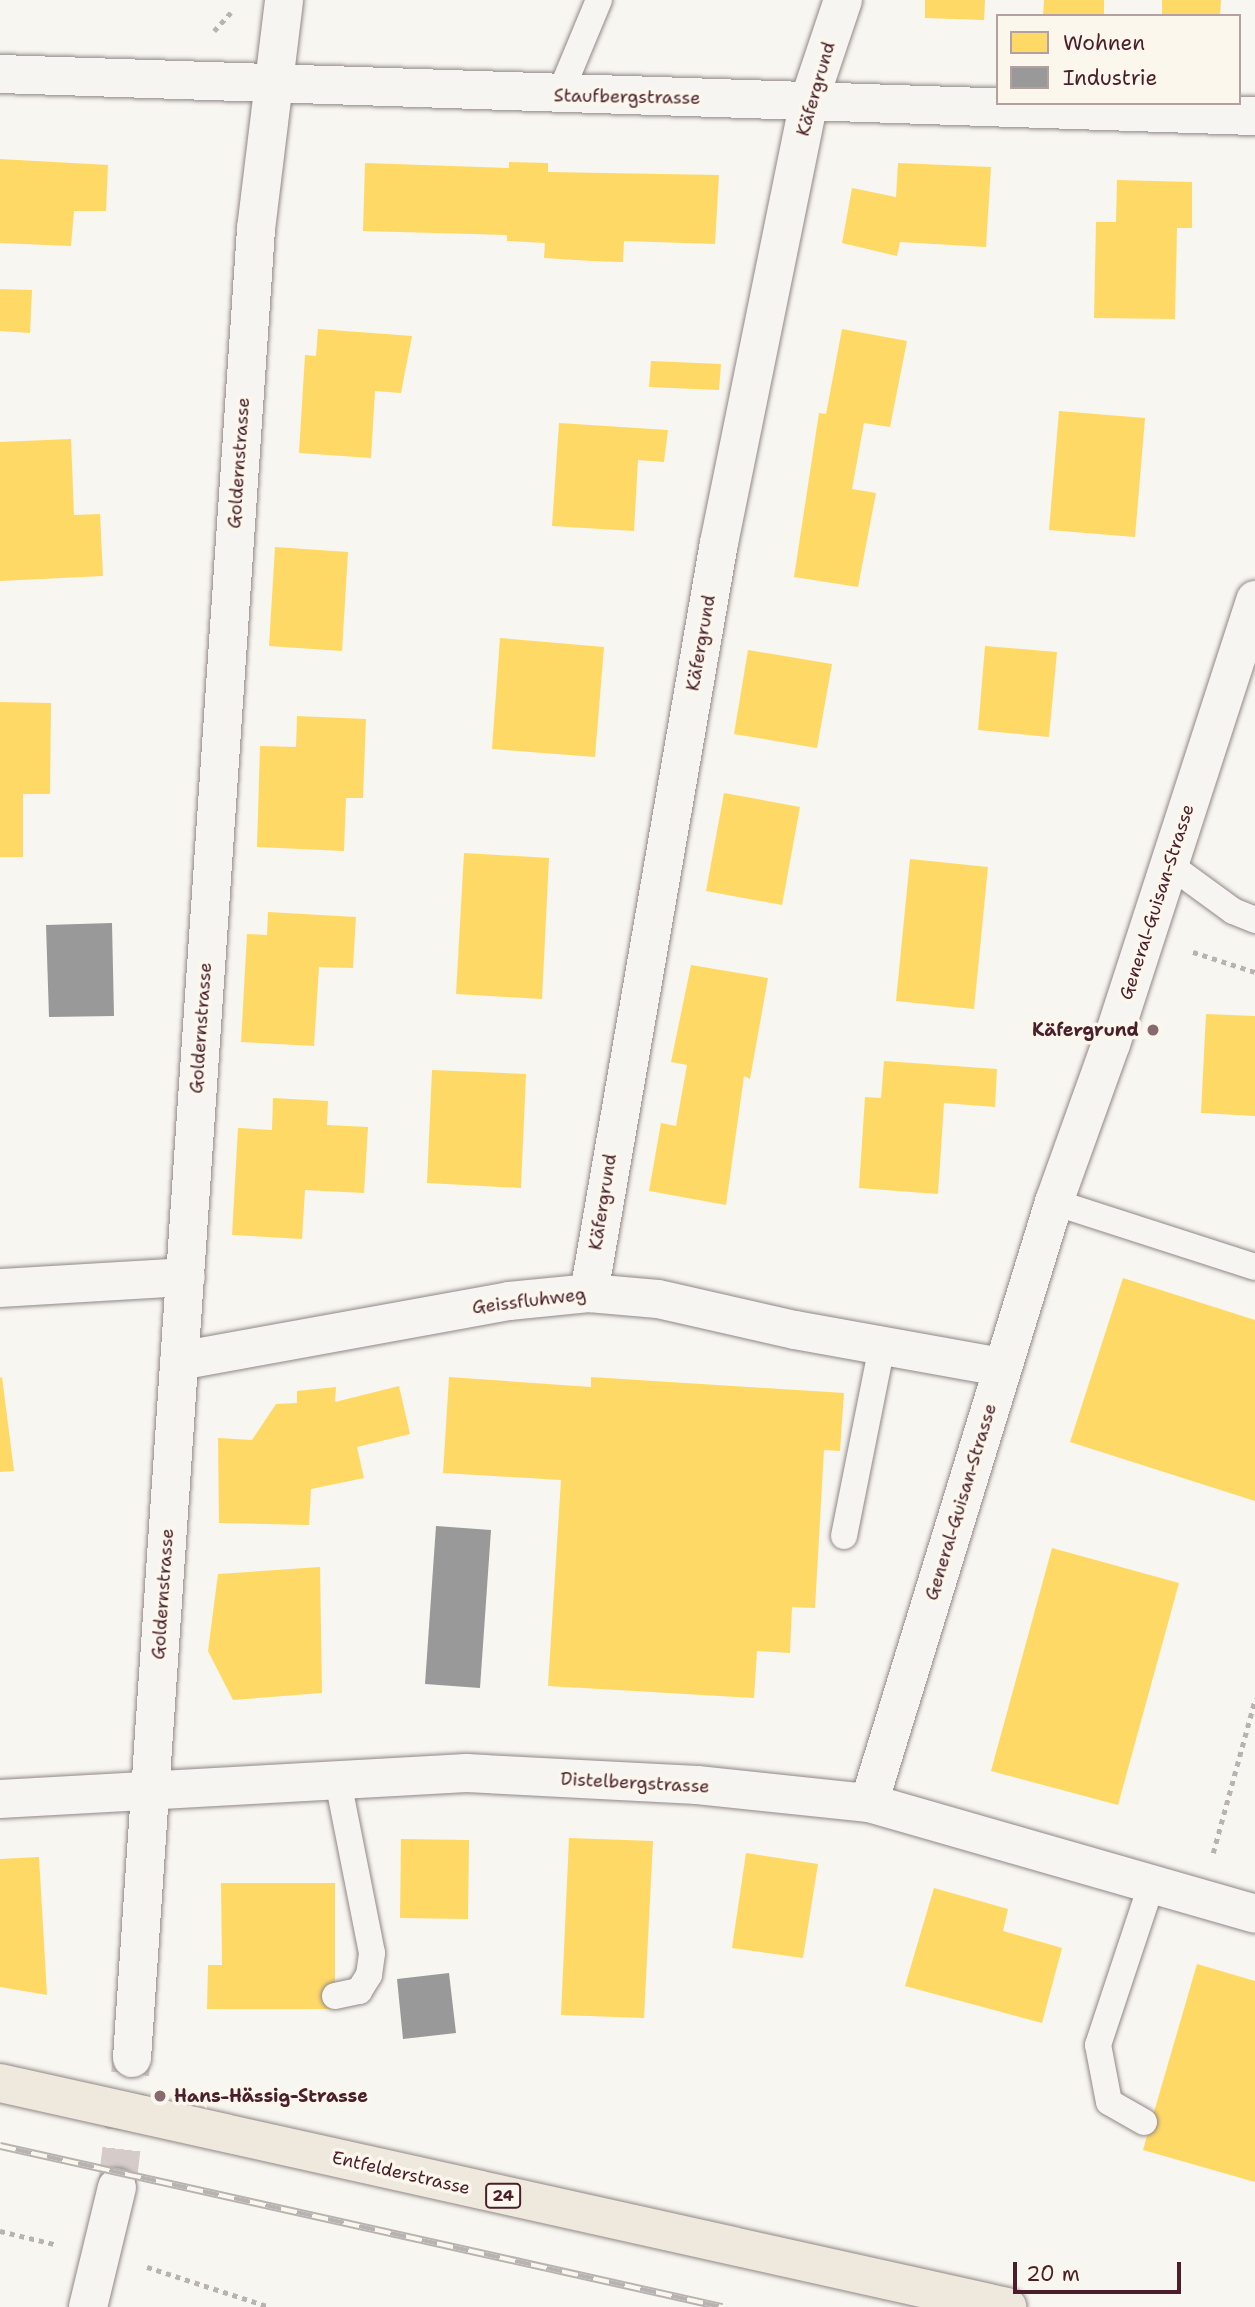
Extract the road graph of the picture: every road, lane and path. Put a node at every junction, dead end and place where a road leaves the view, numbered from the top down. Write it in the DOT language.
graph roads {
  1 [pos="284,0"];
  2 [pos="599,0"];
  3 [pos="843,0"];
  4 [pos="0,74"];
  5 [pos="271,87"];
  6 [pos="559,96"];
  7 [pos="809,101"];
  8 [pos="1255,116"];
  9 [pos="1255,600"];
  10 [pos="1170,865"];
  11 [pos="1255,920"];
  12 [pos="1145,938"];
  13 [pos="1255,972"];
  14 [pos="1054,1202"];
  15 [pos="1255,1267"];
  16 [pos="186,1277"];
  17 [pos="0,1289"];
  18 [pos="589,1293"];
  19 [pos="882,1346"];
  20 [pos="179,1361"];
  21 [pos="1002,1367"];
  22 [pos="844,1536"];
  23 [pos="1255,1699"];
  24 [pos="338,1781"];
  25 [pos="149,1793"];
  26 [pos="0,1800"];
  27 [pos="869,1803"];
  28 [pos="1151,1886"];
  29 [pos="1199,1901"];
  30 [pos="1255,1914"];
  31 [pos="335,1996"];
  32 [pos="132,2058"];
  33 [pos="0,2083"];
  34 [pos="1144,2122"];
  35 [pos="117,2187"];
  36 [pos="201,2282"];
  37 [pos="88,2307"];
  38 [pos="270,2307"];
  39 [pos="1007,2307"];
  1 -- 5 [label="street, Goldernstrasse"];
  2 -- 6 [label="lane"];
  3 -- 7 [label="street, Käfergrund"];
  4 -- 5 [label="street, Staufbergstrasse"];
  5 -- 6 [label="street, Staufbergstrasse"];
  5 -- 16 [label="street, Goldernstrasse"];
  6 -- 7 [label="street, Staufbergstrasse"];
  7 -- 8 [label="street, Staufbergstrasse"];
  7 -- 18 [label="street, Käfergrund"];
  9 -- 10 [label="street, General-Guisan-Strasse"];
  10 -- 11 [label="lane"];
  10 -- 12 [label="street, General-Guisan-Strasse"];
  12 -- 13 [label="path"];
  12 -- 14 [label="street, General-Guisan-Strasse"];
  14 -- 15 [label="lane"];
  14 -- 21 [label="street, General-Guisan-Strasse"];
  16 -- 17 [label="street"];
  16 -- 20 [label="street, Goldernstrasse"];
  18 -- 19 [label="street, Geissfluhweg"];
  18 -- 20 [label="street, Geissfluhweg"];
  19 -- 21 [label="street, Geissfluhweg"];
  19 -- 22 [label="lane"];
  20 -- 25 [label="street, Goldernstrasse"];
  21 -- 27 [label="street, General-Guisan-Strasse"];
  23 -- 29 [label="path"];
  24 -- 25 [label="street, Distelbergstrasse"];
  24 -- 27 [label="street, Distelbergstrasse"];
  24 -- 31 [label="lane"];
  25 -- 26 [label="street, Distelbergstrasse"];
  25 -- 32 [label="street, Goldernstrasse"];
  27 -- 28 [label="street, Distelbergstrasse"];
  28 -- 29 [label="street, Distelbergstrasse"];
  28 -- 34 [label="lane"];
  29 -- 30 [label="street, Distelbergstrasse"];
  33 -- 39 [label="main road, Entfelderstrasse / 24"];
  35 -- 37 [label="street"];
  36 -- 38 [label="path"];
}
